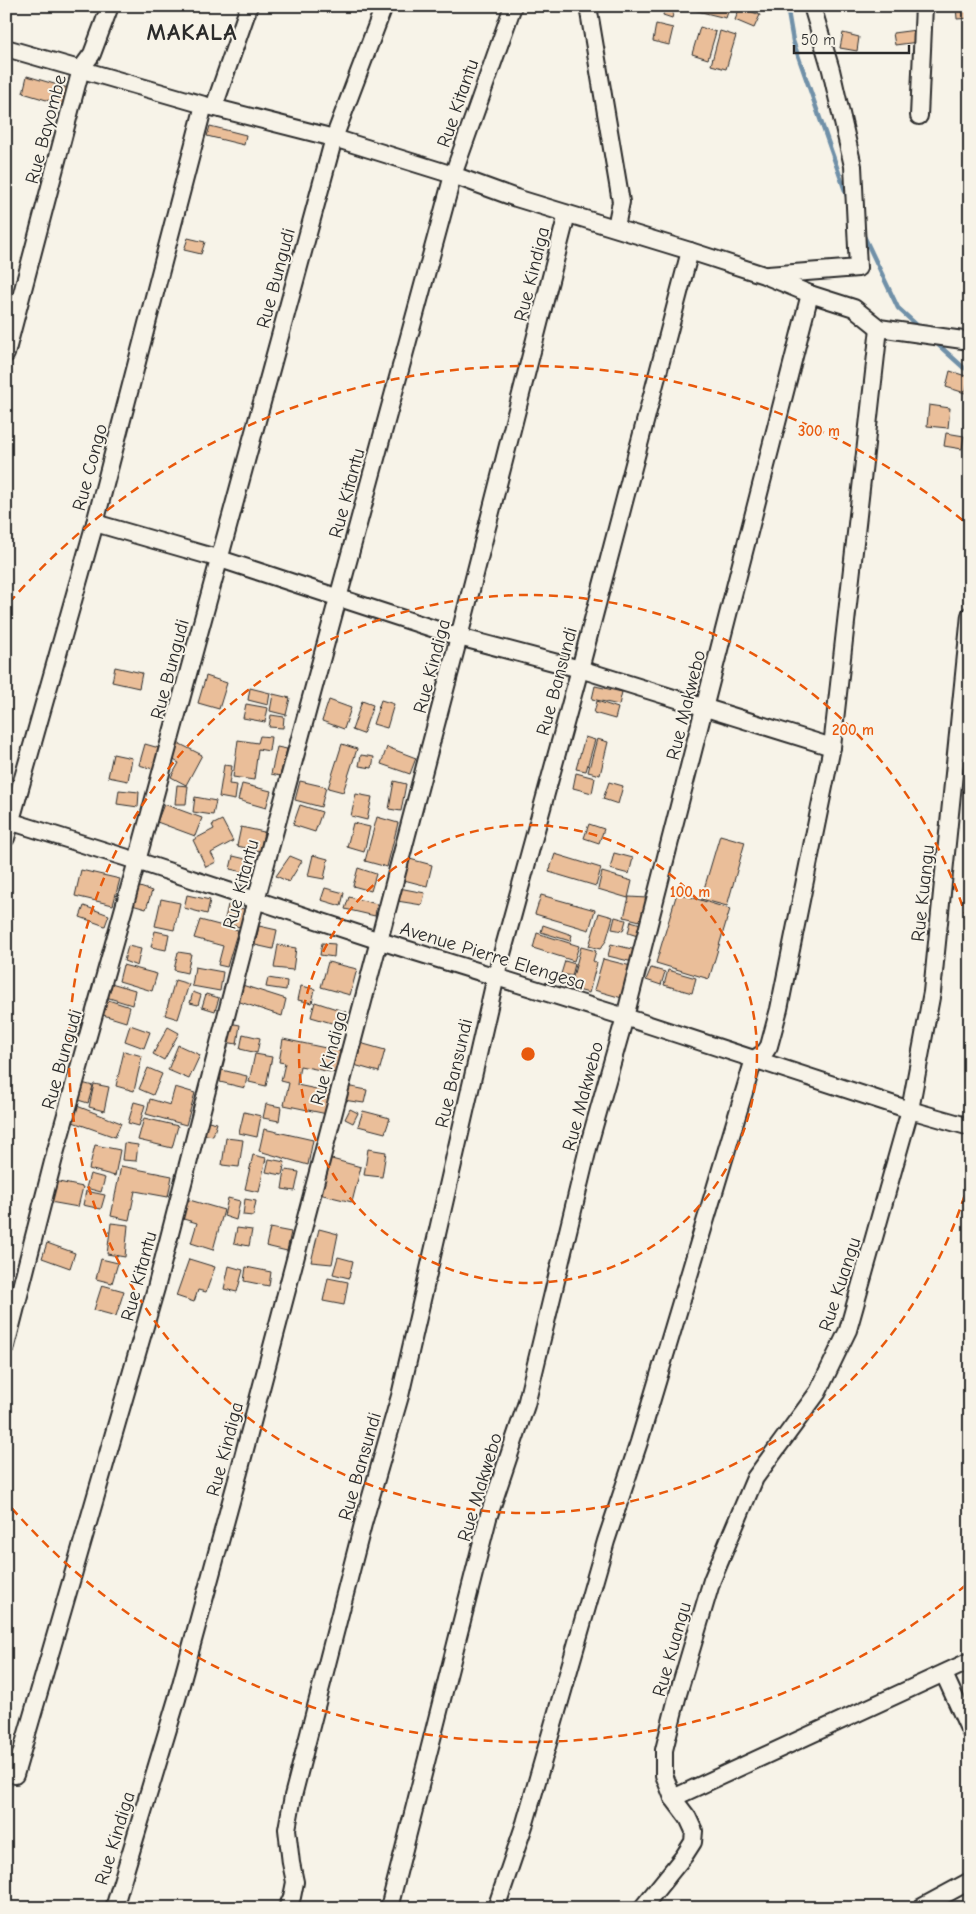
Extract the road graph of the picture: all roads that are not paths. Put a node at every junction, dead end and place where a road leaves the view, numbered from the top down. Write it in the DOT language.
graph roads {
  1 [pos="110,6"];
  2 [pos="249,6"];
  3 [pos="384,6"];
  4 [pos="513,6"];
  5 [pos="588,6"];
  6 [pos="812,6"];
  7 [pos="924,6"];
  8 [pos="6,48"];
  9 [pos="81,69"];
  10 [pos="209,106"];
  11 [pos="919,116"];
  12 [pos="334,138"];
  13 [pos="453,176"];
  14 [pos="567,214"];
  15 [pos="616,228"];
  16 [pos="690,251"];
  17 [pos="764,275"];
  18 [pos="810,294"];
  19 [pos="879,328"];
  20 [pos="970,341"];
  21 [pos="6,354"];
  22 [pos="95,523"];
  23 [pos="220,559"];
  24 [pos="338,598"];
  25 [pos="970,615"];
  26 [pos="459,637"];
  27 [pos="580,669"];
  28 [pos="705,708"];
  29 [pos="832,746"];
  30 [pos="8,820"];
  31 [pos="6,838"];
  32 [pos="138,861"];
  33 [pos="256,900"];
  34 [pos="380,941"];
  35 [pos="496,976"];
  36 [pos="625,1017"];
  37 [pos="754,1060"];
  38 [pos="910,1110"];
  39 [pos="970,1127"];
  40 [pos="6,1346"];
  41 [pos="970,1662"];
  42 [pos="944,1674"];
  43 [pos="970,1730"];
  44 [pos="15,1776"];
  45 [pos="673,1798"];
  46 [pos="970,1882"];
  47 [pos="114,1908"];
  48 [pos="287,1908"];
  49 [pos="389,1908"];
  50 [pos="496,1908"];
  51 [pos="642,1908"];
  52 [pos="920,1908"];
  1 -- 9 [label="street, Rue Bayombe"];
  2 -- 10 [label="street, Rue Congo"];
  3 -- 12 [label="street, Rue Bungudi"];
  4 -- 13 [label="street, Rue Kitantu"];
  5 -- 15 [label="street"];
  6 -- 17 [label="street"];
  7 -- 11 [label="street"];
  8 -- 9 [label="street"];
  9 -- 10 [label="street"];
  9 -- 21 [label="street, Rue Bayombe"];
  10 -- 12 [label="street"];
  10 -- 22 [label="street, Rue Congo"];
  12 -- 13 [label="street"];
  12 -- 23 [label="street, Rue Bungudi"];
  13 -- 14 [label="street"];
  13 -- 24 [label="street, Rue Kitantu"];
  14 -- 15 [label="street"];
  14 -- 26 [label="street, Rue Kindiga"];
  15 -- 16 [label="street"];
  16 -- 17 [label="street"];
  16 -- 27 [label="street, Rue Bansundi"];
  17 -- 18 [label="street"];
  18 -- 19 [label="street"];
  18 -- 28 [label="street, Rue Makwebo"];
  19 -- 20 [label="street"];
  19 -- 29 [label="street"];
  22 -- 23 [label="street"];
  22 -- 30 [label="street, Rue Congo"];
  23 -- 24 [label="street"];
  23 -- 32 [label="street, Rue Bungudi"];
  24 -- 26 [label="street"];
  24 -- 33 [label="street, Rue Kitantu"];
  25 -- 38 [label="street, Rue Kuangu"];
  26 -- 27 [label="street"];
  26 -- 34 [label="street, Rue Kindiga"];
  27 -- 28 [label="street"];
  27 -- 35 [label="street, Rue Bansundi"];
  28 -- 29 [label="street"];
  28 -- 36 [label="street, Rue Makwebo"];
  29 -- 37 [label="street"];
  30 -- 31 [label="street, Rue Congo"];
  30 -- 32 [label="street, Avenue Pierre Elengesa"];
  32 -- 33 [label="street, Avenue Pierre Elengesa"];
  32 -- 40 [label="street, Rue Bungudi"];
  33 -- 34 [label="street, Avenue Pierre Elengesa"];
  33 -- 44 [label="street, Rue Kitantu"];
  34 -- 35 [label="street, Avenue Pierre Elengesa"];
  34 -- 47 [label="street, Rue Kindiga"];
  35 -- 36 [label="street, Avenue Pierre Elengesa"];
  35 -- 48 [label="street, Rue Bansundi"];
  36 -- 37 [label="street, Avenue Pierre Elengesa"];
  36 -- 49 [label="street, Rue Makwebo"];
  37 -- 38 [label="street, Avenue Pierre Elengesa"];
  37 -- 50 [label="street"];
  38 -- 39 [label="street, Avenue Pierre Elengesa"];
  38 -- 45 [label="street, Rue Kuangu"];
  41 -- 42 [label="street"];
  42 -- 43 [label="street"];
  42 -- 45 [label="street"];
  45 -- 51 [label="street, Rue Kuangu"];
  46 -- 52 [label="street"];
}
